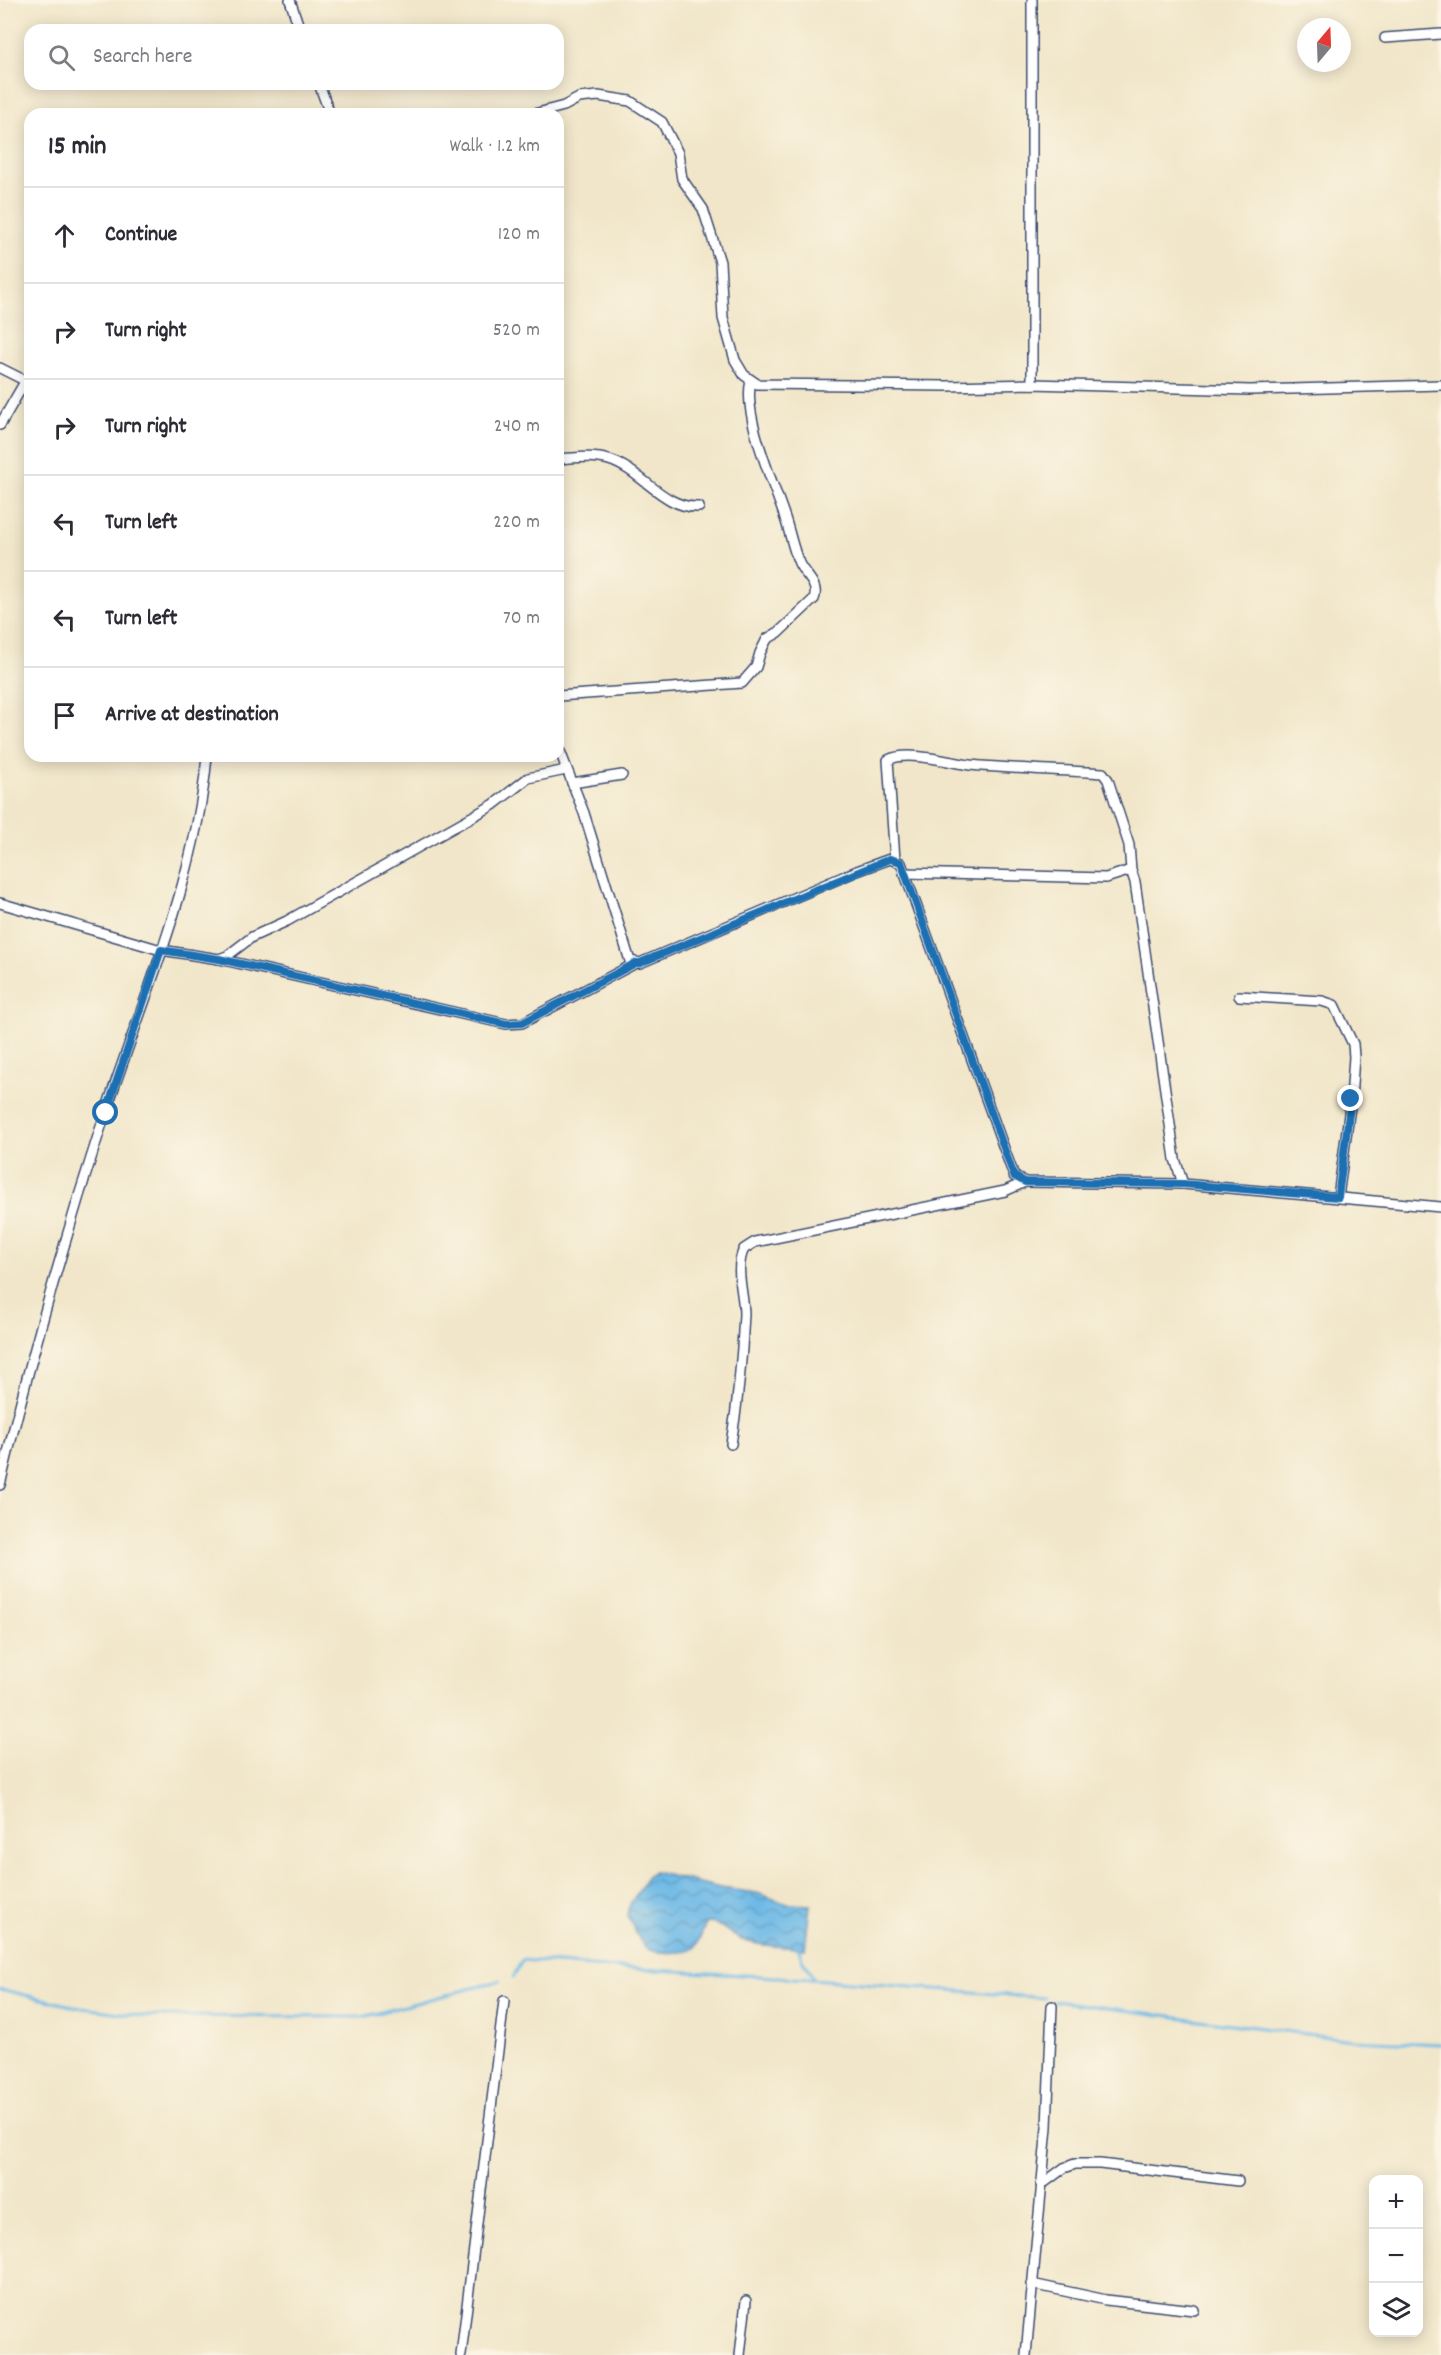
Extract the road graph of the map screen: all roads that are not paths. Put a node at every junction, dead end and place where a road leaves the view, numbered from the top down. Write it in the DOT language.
graph roads {
  1 [pos="290,0"];
  2 [pos="1032,0"];
  3 [pos="298,24"];
  4 [pos="1441,34"];
  5 [pos="1385,38"];
  6 [pos="321,90"];
  7 [pos="328,108"];
  8 [pos="554,108"];
  9 [pos="0,368"];
  10 [pos="24,380"];
  11 [pos="751,381"];
  12 [pos="1032,384"];
  13 [pos="1441,385"];
  14 [pos="24,388"];
  15 [pos="0,425"];
  16 [pos="564,459"];
  17 [pos="699,507"];
  18 [pos="564,696"];
  19 [pos="206,762"];
  20 [pos="563,762"];
  21 [pos="566,770"];
  22 [pos="622,775"];
  23 [pos="572,783"];
  24 [pos="895,860"];
  25 [pos="1131,870"];
  26 [pos="904,873"];
  27 [pos="0,903"];
  28 [pos="161,950"];
  29 [pos="219,959"];
  30 [pos="636,963"];
  31 [pos="1239,996"];
  32 [pos="1025,1182"];
  33 [pos="1183,1184"];
  34 [pos="1338,1197"];
  35 [pos="1441,1206"];
  36 [pos="731,1444"];
  37 [pos="0,1485"];
  38 [pos="504,2001"];
  39 [pos="1052,2006"];
  40 [pos="1238,2181"];
  41 [pos="1041,2186"];
  42 [pos="1032,2284"];
  43 [pos="746,2301"];
  44 [pos="1194,2310"];
  45 [pos="460,2355"];
  46 [pos="740,2355"];
  47 [pos="1026,2355"];
  1 -- 3 [label="street"];
  2 -- 12 [label="street"];
  4 -- 5 [label="street"];
  6 -- 7 [label="street"];
  8 -- 11 [label="street"];
  9 -- 10 [label="street"];
  11 -- 12 [label="street"];
  11 -- 18 [label="street"];
  12 -- 13 [label="street"];
  14 -- 15 [label="street"];
  16 -- 17 [label="street"];
  19 -- 28 [label="street"];
  20 -- 21 [label="street"];
  21 -- 23 [label="street"];
  21 -- 29 [label="street"];
  22 -- 23 [label="street"];
  23 -- 30 [label="street"];
  24 -- 25 [label="street"];
  24 -- 26 [label="street"];
  24 -- 30 [label="street"];
  25 -- 26 [label="street"];
  25 -- 33 [label="street"];
  26 -- 32 [label="street"];
  27 -- 28 [label="street"];
  28 -- 29 [label="street"];
  28 -- 37 [label="street"];
  29 -- 30 [label="street"];
  31 -- 34 [label="street"];
  32 -- 33 [label="street"];
  32 -- 36 [label="street"];
  33 -- 34 [label="street"];
  34 -- 35 [label="street"];
  38 -- 45 [label="street"];
  39 -- 41 [label="street"];
  40 -- 41 [label="street"];
  41 -- 42 [label="street"];
  42 -- 44 [label="street"];
  42 -- 47 [label="street"];
  43 -- 46 [label="street"];
}
